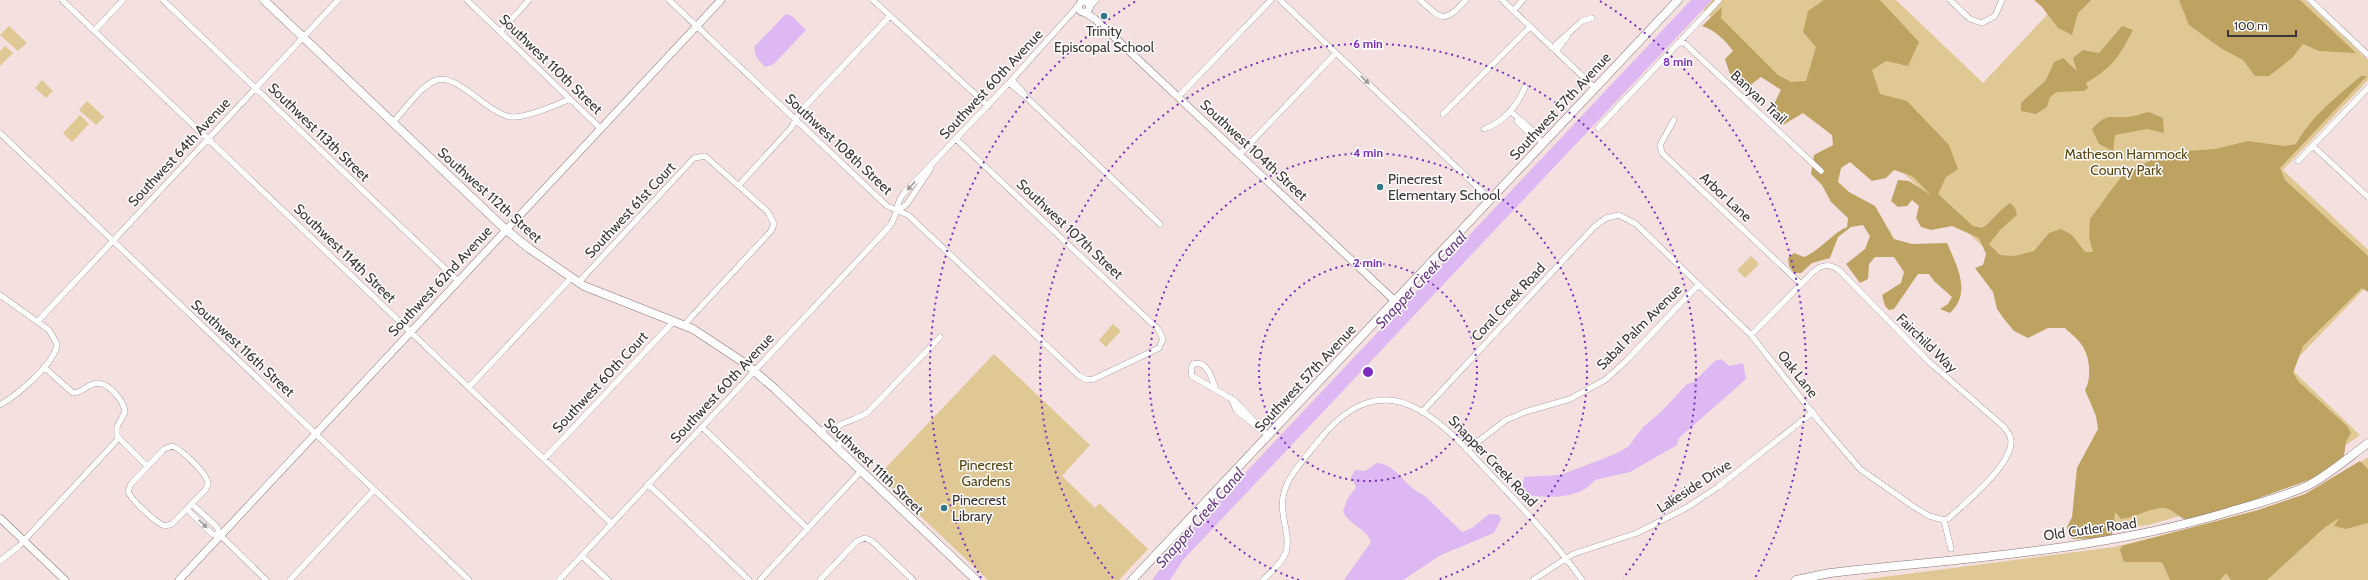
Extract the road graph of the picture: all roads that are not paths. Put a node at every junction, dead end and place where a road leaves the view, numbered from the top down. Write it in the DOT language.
graph roads {
  1 [pos="62,0"];
  2 [pos="123,0"];
  3 [pos="163,0"];
  4 [pos="264,0"];
  5 [pos="338,0"];
  6 [pos="467,0"];
  7 [pos="530,0"];
  8 [pos="669,0"];
  9 [pos="721,0"];
  10 [pos="873,0"];
  11 [pos="1096,0"];
  12 [pos="1271,0"];
  13 [pos="1280,0"];
  14 [pos="1420,0"];
  15 [pos="1466,0"];
  16 [pos="1502,0"];
  17 [pos="1523,0"];
  18 [pos="1678,0"];
  19 [pos="1719,0"];
  20 [pos="1950,0"];
  21 [pos="2002,0"];
  22 [pos="2310,0"];
  23 [pos="1082,5"];
  24 [pos="1513,11"];
  25 [pos="890,16"];
  26 [pos="1592,18"];
  27 [pos="1528,25"];
  28 [pos="697,26"];
  29 [pos="94,31"];
  30 [pos="500,32"];
  31 [pos="303,37"];
  32 [pos="1681,40"];
  33 [pos="1554,49"];
  34 [pos="1336,54"];
  35 [pos="2368,55"];
  36 [pos="1010,81"];
  37 [pos="1525,87"];
  38 [pos="256,88"];
  39 [pos="1595,88"];
  40 [pos="2368,88"];
  41 [pos="1178,97"];
  42 [pos="570,99"];
  43 [pos="988,106"];
  44 [pos="1510,111"];
  45 [pos="1443,114"];
  46 [pos="796,120"];
  47 [pos="1674,120"];
  48 [pos="393,122"];
  49 [pos="600,128"];
  50 [pos="1598,128"];
  51 [pos="1484,129"];
  52 [pos="0,133"];
  53 [pos="208,139"];
  54 [pos="956,139"];
  55 [pos="1543,144"];
  56 [pos="2313,146"];
  57 [pos="1240,154"];
  58 [pos="2298,161"];
  59 [pos="932,165"];
  60 [pos="1820,171"];
  61 [pos="739,185"];
  62 [pos="2368,197"];
  63 [pos="1491,200"];
  64 [pos="897,211"];
  65 [pos="1616,215"];
  66 [pos="1160,224"];
  67 [pos="506,230"];
  68 [pos="113,241"];
  69 [pos="458,281"];
  70 [pos="574,281"];
  71 [pos="1699,284"];
  72 [pos="1801,284"];
  73 [pos="0,295"];
  74 [pos="1395,301"];
  75 [pos="38,321"];
  76 [pos="674,321"];
  77 [pos="684,325"];
  78 [pos="410,332"];
  79 [pos="1751,335"];
  80 [pos="940,337"];
  81 [pos="44,367"];
  82 [pos="754,371"];
  83 [pos="1084,379"];
  84 [pos="469,387"];
  85 [pos="1216,389"];
  86 [pos="0,405"];
  87 [pos="1422,412"];
  88 [pos="1812,412"];
  89 [pos="702,427"];
  90 [pos="838,430"];
  91 [pos="820,432"];
  92 [pos="316,433"];
  93 [pos="1265,434"];
  94 [pos="119,438"];
  95 [pos="2368,443"];
  96 [pos="837,448"];
  97 [pos="1467,450"];
  98 [pos="544,460"];
  99 [pos="147,466"];
  100 [pos="862,471"];
  101 [pos="648,484"];
  102 [pos="374,490"];
  103 [pos="192,504"];
  104 [pos="187,509"];
  105 [pos="0,518"];
  106 [pos="1944,520"];
  107 [pos="612,524"];
  108 [pos="808,529"];
  109 [pos="220,536"];
  110 [pos="24,540"];
  111 [pos="1951,549"];
  112 [pos="582,556"];
  113 [pos="1566,558"];
  114 [pos="0,561"];
  115 [pos="65,580"];
  116 [pos="179,580"];
  117 [pos="266,580"];
  118 [pos="290,580"];
  119 [pos="469,580"];
  120 [pos="560,580"];
  121 [pos="608,580"];
  122 [pos="749,580"];
  123 [pos="760,580"];
  124 [pos="820,580"];
  125 [pos="913,580"];
  126 [pos="976,580"];
  127 [pos="1132,580"];
  128 [pos="1263,580"];
  129 [pos="1533,580"];
  130 [pos="1582,580"];
  131 [pos="1796,580"];
  1 -- 29 [label="street, Southwest 114th Street"];
  2 -- 29 [label="street"];
  3 -- 38 [label="street, Southwest 113th Street"];
  4 -- 31 [label="main road, Southwest 112th Street"];
  5 -- 31 [label="street, Southwest 64th Avenue"];
  6 -- 30 [label="street, Southwest 110th Street"];
  7 -- 30 [label="street"];
  8 -- 28 [label="street, Southwest 108th Street"];
  9 -- 28 [label="street, Southwest 62nd Avenue"];
  10 -- 25 [label="street"];
  11 -- 23 [label="street, Southwest 60th Avenue"];
  12 -- 41 [label="street"];
  13 -- 34 [label="street"];
  14 -- 15 [label="street"];
  16 -- 24 [label="street"];
  17 -- 24 [label="street"];
  18 -- 39 [label="main road, Southwest 57th Avenue"];
  19 -- 32 [label="street"];
  20 -- 21 [label="street"];
  22 -- 35 [label="street"];
  23 -- 36 [label="street, Southwest 60th Avenue"];
  23 -- 41 [label="street, Southwest 104th Street"];
  24 -- 27 [label="street"];
  25 -- 43 [label="street"];
  25 -- 46 [label="street"];
  26 -- 33 [label="street"];
  27 -- 33 [label="street"];
  27 -- 45 [label="street"];
  28 -- 46 [label="street, Southwest 108th Street"];
  28 -- 49 [label="street, Southwest 62nd Avenue"];
  29 -- 53 [label="street, Southwest 114th Street"];
  30 -- 42 [label="street, Southwest 110th Street"];
  31 -- 38 [label="street, Southwest 64th Avenue"];
  31 -- 48 [label="main road, Southwest 112th Street"];
  32 -- 50 [label="street"];
  32 -- 60 [label="street, Banyan Trail"];
  33 -- 39 [label="street"];
  34 -- 57 [label="street"];
  34 -- 63 [label="street, one-way"];
  36 -- 43 [label="street, Southwest 60th Avenue"];
  36 -- 66 [label="street"];
  37 -- 44 [label="street"];
  38 -- 53 [label="street, Southwest 64th Avenue"];
  38 -- 69 [label="street, Southwest 113th Street"];
  39 -- 55 [label="main road, Southwest 57th Avenue"];
  40 -- 56 [label="street"];
  41 -- 57 [label="street, Southwest 104th Street"];
  42 -- 48 [label="street"];
  42 -- 49 [label="street, Southwest 110th Street"];
  43 -- 54 [label="street, Southwest 60th Avenue"];
  44 -- 51 [label="street"];
  44 -- 55 [label="street"];
  46 -- 61 [label="street"];
  46 -- 64 [label="street, Southwest 108th Street"];
  47 -- 72 [label="street, Arbor Lane"];
  48 -- 67 [label="main road, Southwest 112th Street"];
  49 -- 67 [label="street, Southwest 62nd Avenue"];
  52 -- 68 [label="street, Southwest 116th Street"];
  53 -- 68 [label="street, Southwest 64th Avenue"];
  53 -- 78 [label="street, Southwest 114th Street"];
  54 -- 59 [label="street, Southwest 60th Avenue"];
  54 -- 83 [label="street, Southwest 107th Street"];
  55 -- 63 [label="main road, Southwest 57th Avenue"];
  56 -- 58 [label="street"];
  56 -- 62 [label="street"];
  57 -- 74 [label="street, Southwest 104th Street"];
  59 -- 64 [label="street, Southwest 60th Avenue"];
  59 -- 64 [label="street, Southwest 60th Avenue, one-way"];
  61 -- 70 [label="street, Southwest 61st Court"];
  61 -- 77 [label="street"];
  63 -- 74 [label="main road, Southwest 57th Avenue"];
  64 -- 82 [label="street, Southwest 60th Avenue"];
  64 -- 83 [label="street, Southwest 108th Street"];
  65 -- 71 [label="street, Oak Lane"];
  65 -- 87 [label="street, Coral Creek Road"];
  67 -- 69 [label="street, Southwest 62nd Avenue"];
  67 -- 70 [label="main road, Southwest 112th Street"];
  68 -- 75 [label="street, Southwest 64th Avenue"];
  68 -- 92 [label="street, Southwest 116th Street"];
  69 -- 78 [label="street, Southwest 62nd Avenue"];
  70 -- 76 [label="main road, Southwest 112th Street"];
  70 -- 84 [label="street, Southwest 61st Court"];
  71 -- 79 [label="street, Oak Lane"];
  71 -- 97 [label="street, Sabal Palm Avenue"];
  72 -- 79 [label="street"];
  72 -- 106 [label="street, Fairchild Way"];
  73 -- 75 [label="street"];
  74 -- 93 [label="main road, Southwest 57th Avenue"];
  75 -- 81 [label="street"];
  76 -- 77 [label="main road, Southwest 112th Street"];
  76 -- 98 [label="street, Southwest 60th Court"];
  77 -- 82 [label="main road, Southwest 112th Street"];
  78 -- 84 [label="street, Southwest 114th Street"];
  78 -- 92 [label="street, Southwest 62nd Avenue"];
  79 -- 88 [label="street, Oak Lane"];
  80 -- 90 [label="street"];
  81 -- 86 [label="street"];
  81 -- 94 [label="street"];
  82 -- 89 [label="street, Southwest 60th Avenue"];
  82 -- 91 [label="main road, Southwest 111th Street"];
  84 -- 98 [label="street, Southwest 114th Street"];
  85 -- 85 [label="street"];
  85 -- 93 [label="street"];
  87 -- 97 [label="street, Snapper Creek Road"];
  87 -- 128 [label="street, Snapper Creek Road"];
  88 -- 106 [label="street, Oak Lane"];
  88 -- 113 [label="street, Lakeside Drive"];
  89 -- 101 [label="street, Southwest 60th Avenue"];
  89 -- 108 [label="street"];
  90 -- 91 [label="street"];
  90 -- 96 [label="street"];
  91 -- 96 [label="main road, Southwest 111th Street"];
  92 -- 102 [label="street, Southwest 116th Street"];
  92 -- 109 [label="street, Southwest 62nd Avenue"];
  93 -- 127 [label="main road, Southwest 57th Avenue"];
  94 -- 99 [label="street"];
  94 -- 110 [label="street"];
  95 -- 131 [label="main road, Old Cutler Road"];
  96 -- 100 [label="main road, Southwest 111th Street"];
  97 -- 113 [label="street, Snapper Creek Road"];
  98 -- 107 [label="street, Southwest 114th Street"];
  99 -- 103 [label="street"];
  99 -- 104 [label="street"];
  100 -- 108 [label="street"];
  100 -- 126 [label="main road, Southwest 111th Street"];
  101 -- 107 [label="street, Southwest 60th Avenue"];
  101 -- 122 [label="street"];
  102 -- 118 [label="street"];
  102 -- 119 [label="street, Southwest 116th Street"];
  103 -- 104 [label="street"];
  103 -- 109 [label="street"];
  104 -- 109 [label="street, one-way"];
  105 -- 110 [label="street"];
  106 -- 111 [label="street"];
  107 -- 112 [label="street, Southwest 60th Avenue"];
  108 -- 123 [label="street"];
  109 -- 116 [label="street, Southwest 62nd Avenue"];
  109 -- 117 [label="street"];
  110 -- 114 [label="street"];
  110 -- 115 [label="street"];
  112 -- 120 [label="street, Southwest 60th Avenue"];
  112 -- 121 [label="street"];
  113 -- 129 [label="street, Lakeside Drive"];
  113 -- 130 [label="street, Snapper Creek Road"];
  124 -- 125 [label="street"];
}
